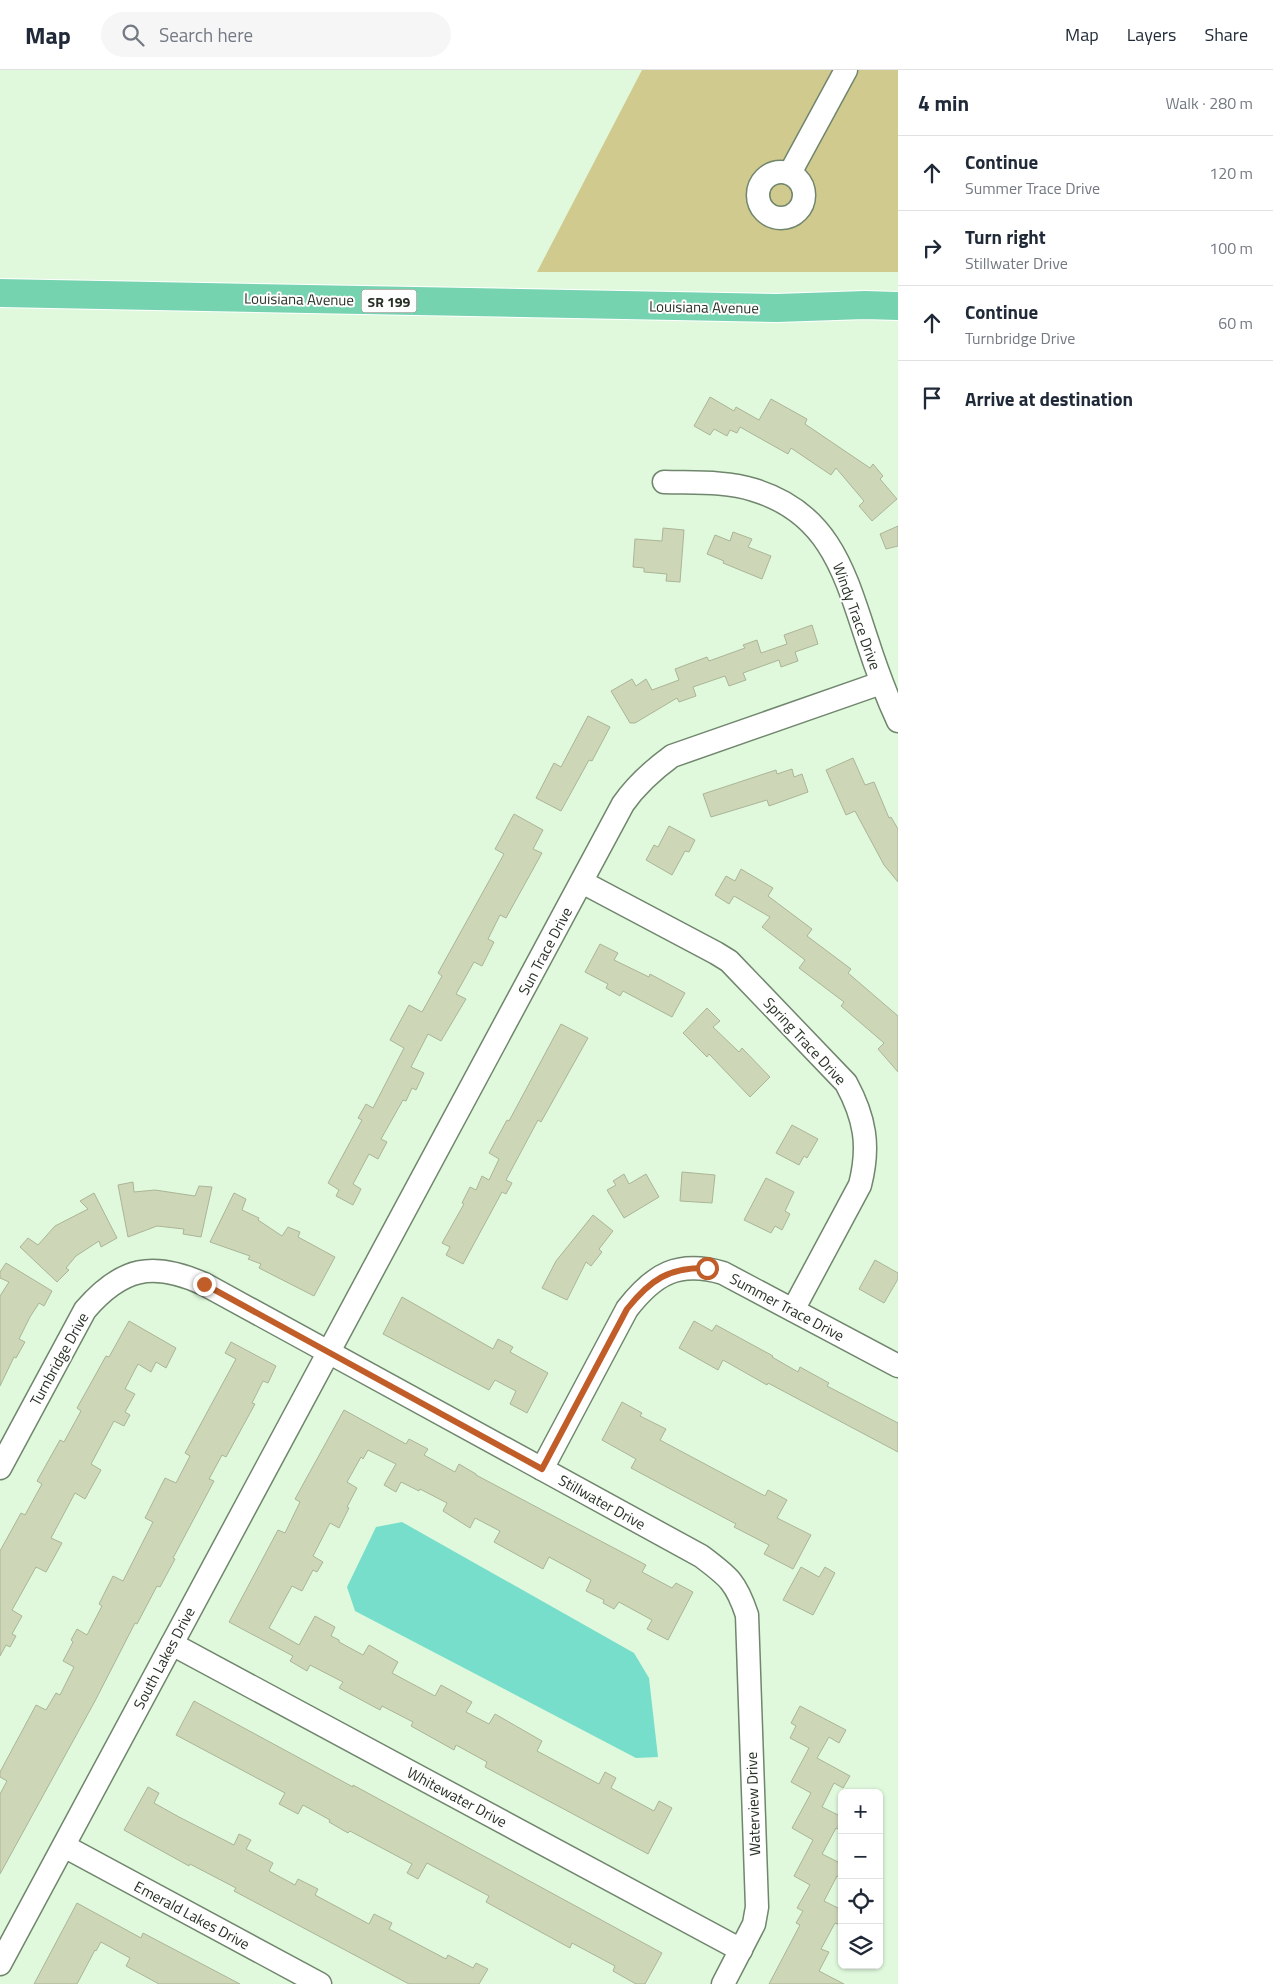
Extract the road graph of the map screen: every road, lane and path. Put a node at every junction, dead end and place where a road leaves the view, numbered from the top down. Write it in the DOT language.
graph roads {
  1 [pos="846,70"];
  2 [pos="790,173"];
  3 [pos="0,293"];
  4 [pos="898,306"];
  5 [pos="777,308"];
  6 [pos="898,318"];
  7 [pos="664,482"];
  8 [pos="881,683"];
  9 [pos="898,722"];
  10 [pos="582,882"];
  11 [pos="793,1310"];
  12 [pos="328,1353"];
  13 [pos="898,1366"];
  14 [pos="0,1468"];
  15 [pos="542,1469"];
  16 [pos="747,1616"];
  17 [pos="172,1644"];
  18 [pos="64,1846"];
  19 [pos="741,1950"];
  20 [pos="0,1964"];
  21 [pos="320,1984"];
  22 [pos="723,1984"];
  1 -- 2 [label="street"];
  3 -- 5 [label="main road, Louisiana Avenue / SR 199"];
  4 -- 5 [label="main road, Louisiana Avenue"];
  5 -- 6 [label="main road, Louisiana Avenue"];
  7 -- 8 [label="street, Windy Trace Drive"];
  8 -- 9 [label="street, Windy Trace Drive"];
  8 -- 10 [label="street, Sun Trace Drive"];
  10 -- 11 [label="street, Spring Trace Drive"];
  10 -- 12 [label="street, Sun Trace Drive"];
  11 -- 13 [label="street, Summer Trace Drive"];
  11 -- 15 [label="street, Summer Trace Drive"];
  12 -- 14 [label="street, Turnbridge Drive"];
  12 -- 15 [label="street, Stillwater Drive"];
  12 -- 17 [label="street, South Lakes Drive"];
  15 -- 16 [label="street, Stillwater Drive"];
  16 -- 19 [label="street, Waterview Drive"];
  17 -- 18 [label="street, South Lakes Drive"];
  17 -- 19 [label="street, Whitewater Drive"];
  18 -- 20 [label="street, South Lakes Drive"];
  18 -- 21 [label="street, Emerald Lakes Drive"];
  19 -- 22 [label="street, Waterview Drive"];
}
